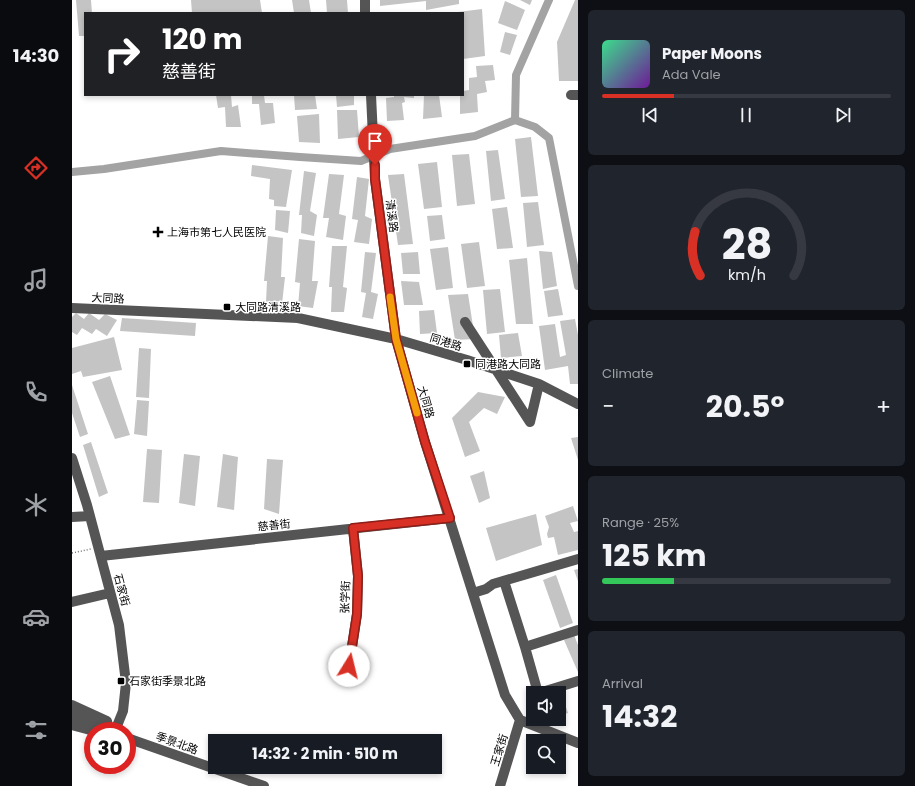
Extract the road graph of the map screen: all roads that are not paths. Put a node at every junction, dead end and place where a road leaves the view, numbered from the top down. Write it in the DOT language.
graph roads {
  1 [pos="365,0"];
  2 [pos="365,12"];
  3 [pos="371,96"];
  4 [pos="72,308"];
  5 [pos="465,322"];
  6 [pos="396,339"];
  7 [pos="496,370"];
  8 [pos="539,384"];
  9 [pos="578,404"];
  10 [pos="72,458"];
  11 [pos="90,516"];
  12 [pos="72,518"];
  13 [pos="450,518"];
  14 [pos="353,528"];
  15 [pos="100,552"];
  16 [pos="578,559"];
  17 [pos="504,581"];
  18 [pos="110,593"];
  19 [pos="473,593"];
  20 [pos="72,602"];
  21 [pos="578,630"];
  22 [pos="525,647"];
  23 [pos="349,666"];
  24 [pos="578,681"];
  25 [pos="537,686"];
  26 [pos="562,686"];
  27 [pos="72,705"];
  28 [pos="72,714"];
  29 [pos="520,720"];
  30 [pos="89,722"];
  31 [pos="107,722"];
  32 [pos="119,722"];
  33 [pos="72,725"];
  34 [pos="84,728"];
  35 [pos="136,742"];
  36 [pos="578,743"];
  37 [pos="240,782"];
  38 [pos="264,786"];
  39 [pos="500,786"];
  1 -- 2 [label="street"];
  3 -- 6 [label="street, 清溪路"];
  4 -- 6 [label="street, 大同路"];
  5 -- 7 [label="street"];
  6 -- 7 [label="street, 同港路"];
  6 -- 13 [label="street, 大同路"];
  7 -- 8 [label="street, 同港路"];
  7 -- 8 [label="street"];
  8 -- 9 [label="street, 同港路"];
  10 -- 11 [label="street, 石家街"];
  11 -- 12 [label="street"];
  11 -- 15 [label="street, 石家街"];
  13 -- 14 [label="street, 慈善街"];
  13 -- 19 [label="street, 大同路"];
  14 -- 15 [label="street, 慈善街"];
  14 -- 23 [label="street, 张学街"];
  15 -- 18 [label="street, 石家街"];
  16 -- 17 [label="street"];
  17 -- 19 [label="street"];
  17 -- 22 [label="street"];
  18 -- 20 [label="street"];
  18 -- 32 [label="street, 石家街"];
  19 -- 29 [label="street, 大同路"];
  21 -- 22 [label="street"];
  22 -- 25 [label="street"];
  24 -- 26 [label="street"];
  27 -- 31 [label="street"];
  28 -- 30 [label="street"];
  29 -- 36 [label="street"];
  29 -- 39 [label="street, 王家街"];
  33 -- 34 [label="street"];
  35 -- 37 [label="street, 季景北路"];
  37 -- 38 [label="street, 季景北路"];
}
